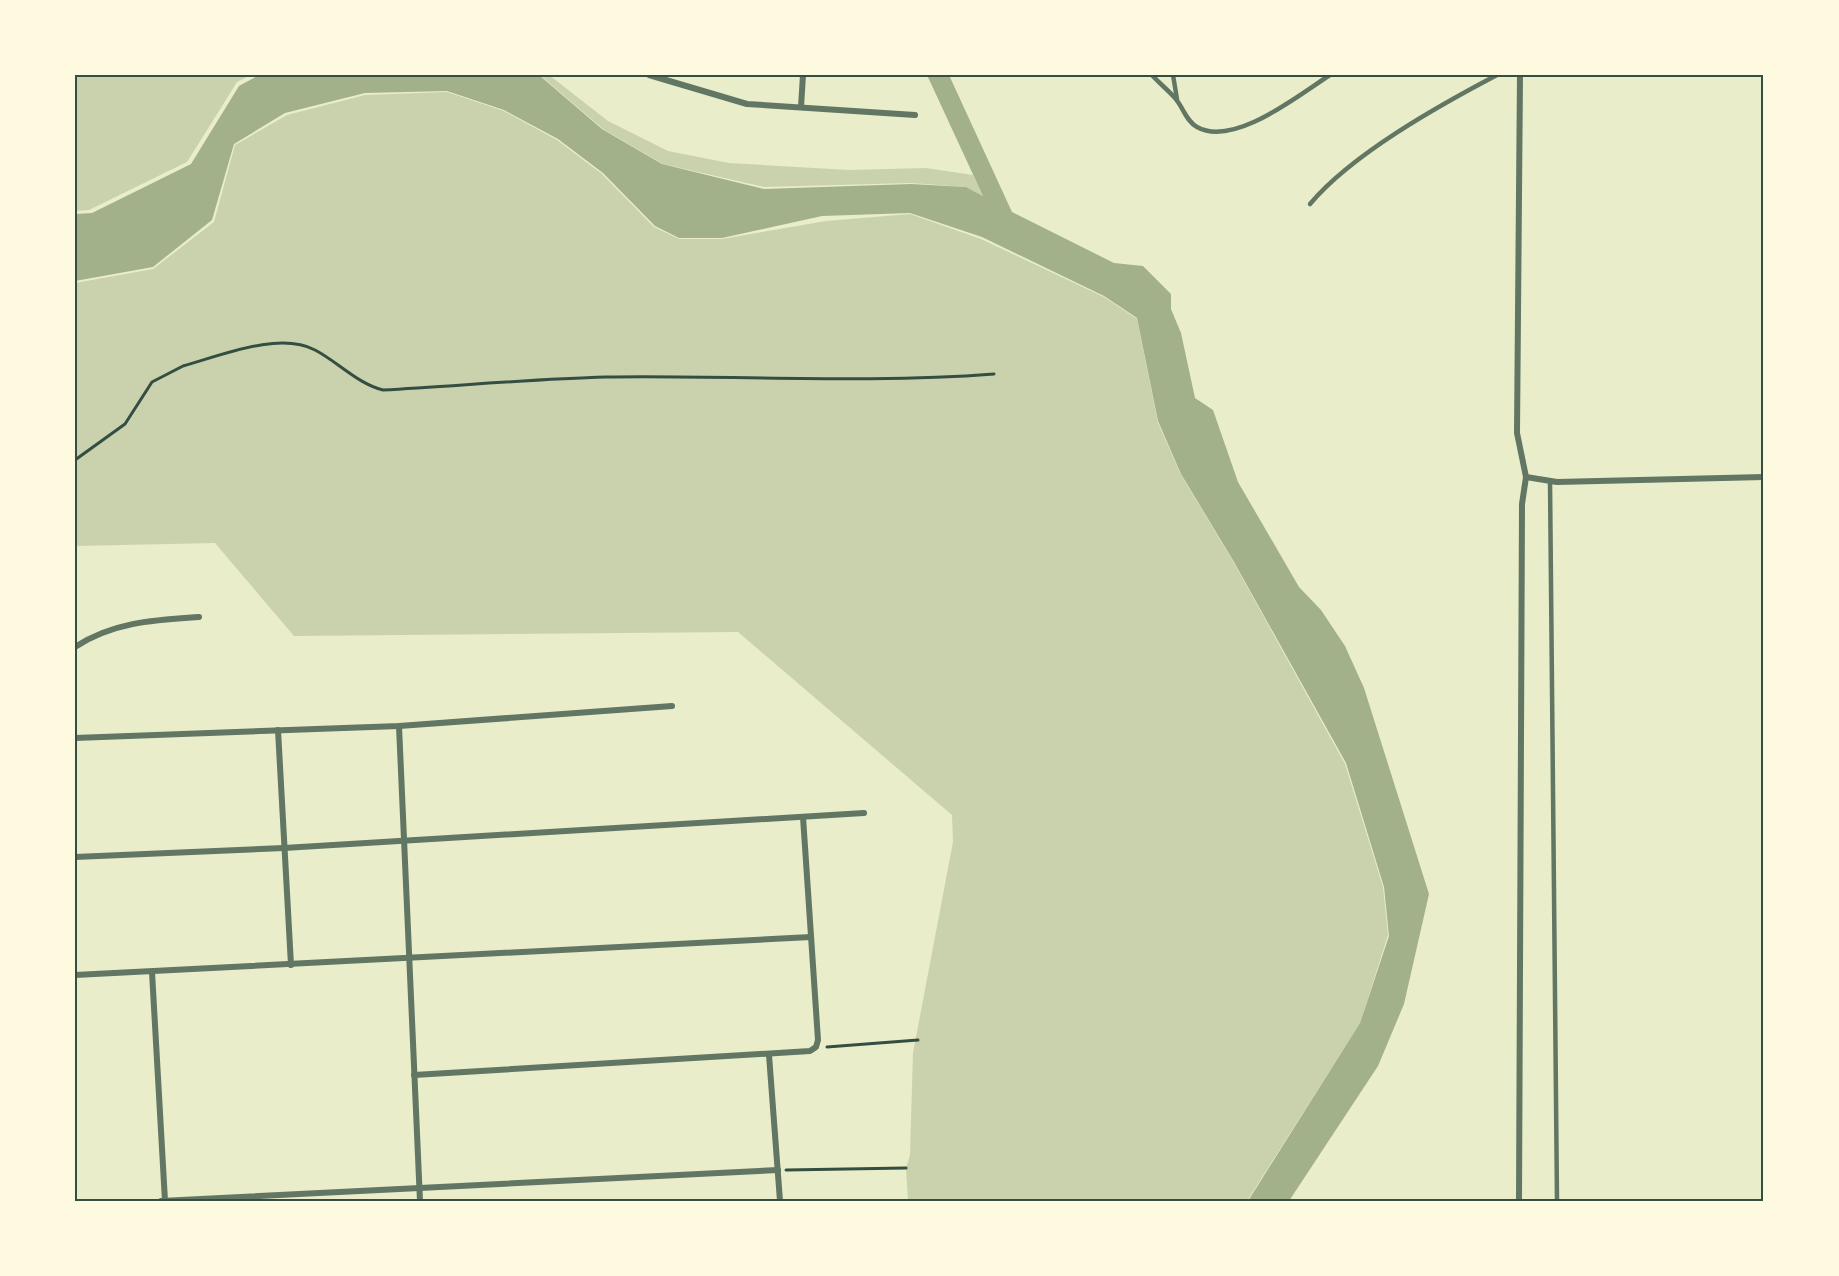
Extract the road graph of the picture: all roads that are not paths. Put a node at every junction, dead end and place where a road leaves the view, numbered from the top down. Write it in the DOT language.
graph roads {
  1 [pos="649,75"];
  2 [pos="803,75"];
  3 [pos="1152,75"];
  4 [pos="1173,75"];
  5 [pos="1330,75"];
  6 [pos="1497,75"];
  7 [pos="1520,75"];
  8 [pos="1177,99"];
  9 [pos="801,107"];
  10 [pos="915,115"];
  11 [pos="1310,204"];
  12 [pos="1526,477"];
  13 [pos="1764,477"];
  14 [pos="1550,481"];
  15 [pos="199,617"];
  16 [pos="75,647"];
  17 [pos="672,706"];
  18 [pos="399,726"];
  19 [pos="278,730"];
  20 [pos="75,738"];
  21 [pos="864,813"];
  22 [pos="803,817"];
  23 [pos="405,839"];
  24 [pos="284,848"];
  25 [pos="75,857"];
  26 [pos="811,937"];
  27 [pos="409,957"];
  28 [pos="291,965"];
  29 [pos="152,972"];
  30 [pos="75,975"];
  31 [pos="769,1055"];
  32 [pos="414,1075"];
  33 [pos="778,1170"];
  34 [pos="419,1187"];
  35 [pos="164,1201"];
  36 [pos="420,1201"];
  37 [pos="780,1201"];
  38 [pos="1520,1201"];
  39 [pos="1557,1201"];
  1 -- 9 [label="street"];
  2 -- 9 [label="street"];
  3 -- 8 [label="lane"];
  4 -- 8 [label="lane"];
  5 -- 8 [label="lane"];
  6 -- 11 [label="lane"];
  7 -- 12 [label="street"];
  9 -- 10 [label="street"];
  12 -- 14 [label="street"];
  12 -- 38 [label="street"];
  13 -- 14 [label="street"];
  14 -- 39 [label="lane"];
  15 -- 16 [label="street"];
  17 -- 18 [label="street"];
  18 -- 19 [label="street"];
  18 -- 23 [label="street"];
  19 -- 20 [label="street"];
  19 -- 24 [label="street"];
  21 -- 22 [label="street"];
  22 -- 23 [label="street"];
  22 -- 26 [label="street"];
  23 -- 24 [label="street"];
  23 -- 27 [label="street"];
  24 -- 25 [label="street"];
  24 -- 28 [label="street"];
  26 -- 27 [label="street"];
  26 -- 31 [label="street"];
  27 -- 28 [label="street"];
  27 -- 32 [label="street"];
  28 -- 29 [label="street"];
  29 -- 30 [label="street"];
  29 -- 35 [label="street"];
  31 -- 32 [label="street"];
  31 -- 33 [label="street"];
  32 -- 34 [label="street"];
  33 -- 34 [label="street"];
  33 -- 37 [label="street"];
  34 -- 35 [label="street"];
  34 -- 36 [label="street"];
}
